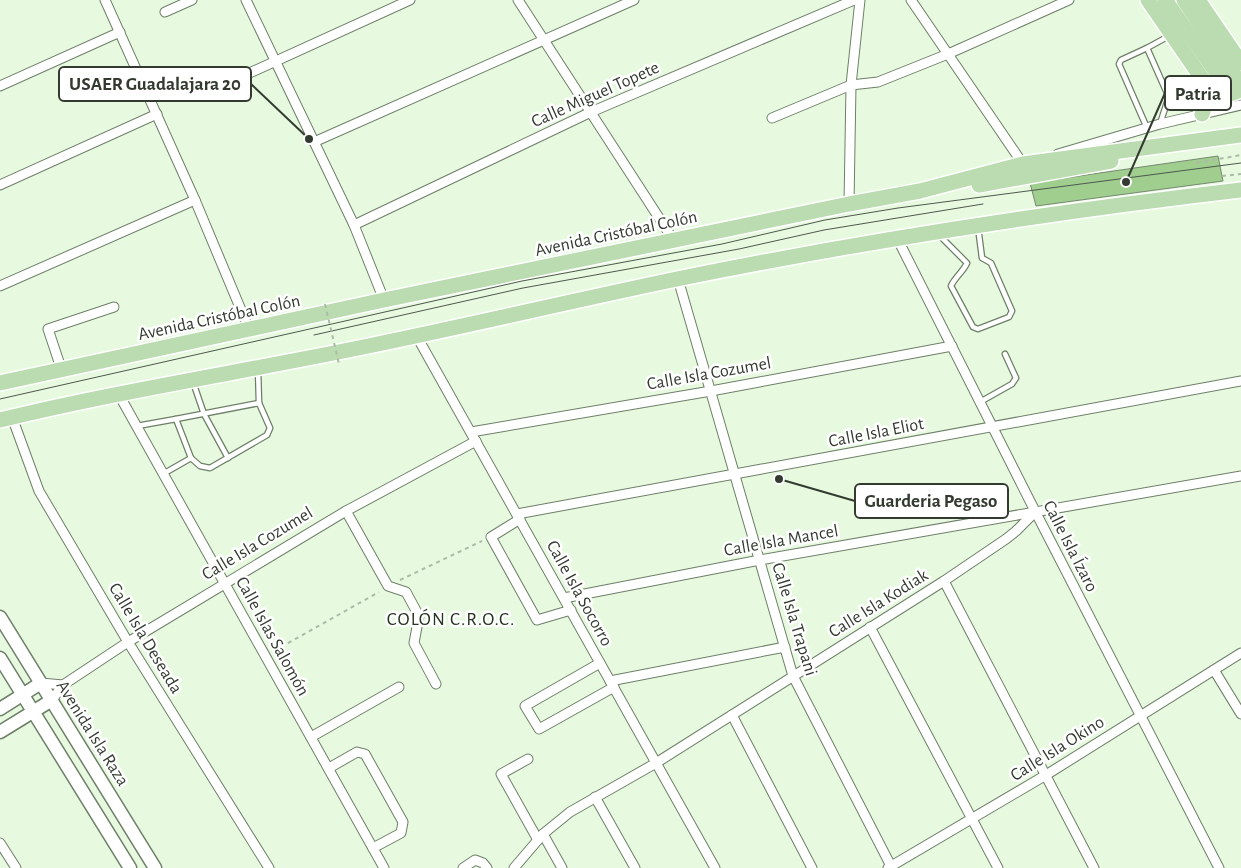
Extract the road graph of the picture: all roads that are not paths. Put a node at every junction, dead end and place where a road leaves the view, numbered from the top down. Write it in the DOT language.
graph roads {
  1 [pos="105,0"];
  2 [pos="192,0"];
  3 [pos="246,0"];
  4 [pos="410,0"];
  5 [pos="518,0"];
  6 [pos="634,0"];
  7 [pos="854,0"];
  8 [pos="860,0"];
  9 [pos="911,0"];
  10 [pos="1069,0"];
  11 [pos="1148,0"];
  12 [pos="1165,0"];
  13 [pos="1184,0"];
  14 [pos="1198,0"];
  15 [pos="165,12"];
  16 [pos="120,32"];
  17 [pos="1172,34"];
  18 [pos="545,40"];
  19 [pos="1147,48"];
  20 [pos="948,54"];
  21 [pos="275,61"];
  22 [pos="1241,63"];
  23 [pos="851,85"];
  24 [pos="1216,85"];
  25 [pos="1241,85"];
  26 [pos="0,86"];
  27 [pos="1241,89"];
  28 [pos="199,96"];
  29 [pos="1241,105"];
  30 [pos="591,112"];
  31 [pos="157,114"];
  32 [pos="1202,114"];
  33 [pos="772,118"];
  34 [pos="1160,124"];
  35 [pos="1147,128"];
  36 [pos="1241,135"];
  37 [pos="314,142"];
  38 [pos="1241,144"];
  39 [pos="1023,170"];
  40 [pos="0,185"];
  41 [pos="1241,190"];
  42 [pos="194,200"];
  43 [pos="849,204"];
  44 [pos="354,225"];
  45 [pos="978,226"];
  46 [pos="936,232"];
  47 [pos="897,238"];
  48 [pos="674,240"];
  49 [pos="678,279"];
  50 [pos="0,286"];
  51 [pos="384,300"];
  52 [pos="114,308"];
  53 [pos="249,330"];
  54 [pos="416,335"];
  55 [pos="952,346"];
  56 [pos="1005,354"];
  57 [pos="258,367"];
  58 [pos="62,371"];
  59 [pos="192,379"];
  60 [pos="1241,381"];
  61 [pos="0,383"];
  62 [pos="711,391"];
  63 [pos="118,393"];
  64 [pos="980,402"];
  65 [pos="259,403"];
  66 [pos="204,414"];
  67 [pos="6,419"];
  68 [pos="176,419"];
  69 [pos="136,426"];
  70 [pos="993,427"];
  71 [pos="471,432"];
  72 [pos="476,441"];
  73 [pos="191,458"];
  74 [pos="228,458"];
  75 [pos="163,474"];
  76 [pos="735,475"];
  77 [pos="1241,476"];
  78 [pos="346,511"];
  79 [pos="1035,511"];
  80 [pos="519,517"];
  81 [pos="760,560"];
  82 [pos="944,581"];
  83 [pos="225,583"];
  84 [pos="564,598"];
  85 [pos="571,610"];
  86 [pos="0,617"];
  87 [pos="870,627"];
  88 [pos="128,642"];
  89 [pos="785,647"];
  90 [pos="1241,653"];
  91 [pos="0,658"];
  92 [pos="600,663"];
  93 [pos="1214,670"];
  94 [pos="793,676"];
  95 [pos="41,683"];
  96 [pos="436,684"];
  97 [pos="612,684"];
  98 [pos="63,685"];
  99 [pos="399,687"];
  100 [pos="22,695"];
  101 [pos="52,700"];
  102 [pos="0,709"];
  103 [pos="33,712"];
  104 [pos="1241,714"];
  105 [pos="732,715"];
  106 [pos="1140,716"];
  107 [pos="0,732"];
  108 [pos="311,737"];
  109 [pos="528,759"];
  110 [pos="656,762"];
  111 [pos="329,768"];
  112 [pos="1046,774"];
  113 [pos="594,797"];
  114 [pos="972,819"];
  115 [pos="541,837"];
  116 [pos="0,843"];
  117 [pos="373,848"];
  118 [pos="890,867"];
  119 [pos="16,868"];
  120 [pos="130,868"];
  121 [pos="155,868"];
  122 [pos="269,868"];
  123 [pos="384,868"];
  124 [pos="463,868"];
  125 [pos="487,868"];
  126 [pos="514,868"];
  127 [pos="562,868"];
  128 [pos="635,868"];
  129 [pos="715,868"];
  130 [pos="812,868"];
  131 [pos="998,868"];
  132 [pos="1094,868"];
  133 [pos="1219,868"];
  1 -- 16 [label="street"];
  2 -- 15 [label="street"];
  3 -- 21 [label="street"];
  4 -- 21 [label="street"];
  5 -- 18 [label="street"];
  6 -- 18 [label="street"];
  7 -- 30 [label="street, Calle Miguel Topete"];
  8 -- 23 [label="street"];
  9 -- 20 [label="street"];
  10 -- 20 [label="street"];
  11 -- 17 [label="main road"];
  12 -- 24 [label="main road"];
  13 -- 25 [label="main road"];
  14 -- 22 [label="main road"];
  16 -- 26 [label="street"];
  16 -- 31 [label="street"];
  17 -- 19 [label="lane"];
  17 -- 24 [label="main road"];
  18 -- 30 [label="street"];
  18 -- 37 [label="street"];
  19 -- 34 [label="lane"];
  19 -- 35 [label="lane"];
  20 -- 23 [label="street"];
  20 -- 39 [label="street"];
  21 -- 28 [label="street"];
  21 -- 37 [label="street"];
  23 -- 33 [label="street"];
  23 -- 43 [label="street"];
  24 -- 27 [label="main road"];
  24 -- 32 [label="main road"];
  29 -- 32 [label="street"];
  30 -- 44 [label="street, Calle Miguel Topete"];
  30 -- 48 [label="street"];
  31 -- 40 [label="street"];
  31 -- 42 [label="street"];
  32 -- 34 [label="street"];
  34 -- 35 [label="street"];
  35 -- 39 [label="street"];
  36 -- 39 [label="main road"];
  37 -- 44 [label="street"];
  38 -- 39 [label="main road"];
  39 -- 43 [label="main road, Avenida Cristóbal Colón"];
  41 -- 45 [label="main road"];
  42 -- 50 [label="street"];
  42 -- 53 [label="street"];
  43 -- 48 [label="main road, Avenida Cristóbal Colón"];
  44 -- 51 [label="street"];
  45 -- 46 [label="main road"];
  45 -- 46 [label="lane"];
  46 -- 47 [label="main road"];
  47 -- 49 [label="main road"];
  47 -- 55 [label="street, Calle Isla Ízaro"];
  48 -- 51 [label="main road, Avenida Cristóbal Colón"];
  49 -- 54 [label="main road"];
  49 -- 62 [label="street, Calle Isla Trapani"];
  51 -- 53 [label="main road, Avenida Cristóbal Colón"];
  52 -- 58 [label="street"];
  53 -- 58 [label="main road, Avenida Cristóbal Colón"];
  54 -- 57 [label="main road"];
  54 -- 71 [label="street, Calle Isla Socorro"];
  55 -- 62 [label="street, Calle Isla Cozumel"];
  55 -- 64 [label="street, Calle Isla Ízaro"];
  56 -- 64 [label="lane"];
  57 -- 59 [label="main road"];
  57 -- 65 [label="lane"];
  58 -- 61 [label="main road, Avenida Cristóbal Colón"];
  59 -- 63 [label="main road"];
  59 -- 66 [label="lane"];
  60 -- 70 [label="street, Calle Isla Eliot"];
  62 -- 71 [label="street, Calle Isla Cozumel"];
  62 -- 76 [label="street, Calle Isla Trapani"];
  63 -- 67 [label="main road"];
  63 -- 69 [label="street, Calle Islas Salomón"];
  64 -- 70 [label="street, Calle Isla Ízaro"];
  65 -- 66 [label="lane"];
  65 -- 74 [label="lane"];
  66 -- 68 [label="lane"];
  66 -- 74 [label="lane"];
  67 -- 88 [label="street, Calle Isla Deseada"];
  68 -- 69 [label="lane"];
  68 -- 73 [label="lane"];
  69 -- 75 [label="street, Calle Islas Salomón"];
  70 -- 76 [label="street, Calle Isla Eliot"];
  70 -- 79 [label="street, Calle Isla Ízaro"];
  71 -- 72 [label="street, Calle Isla Socorro"];
  72 -- 78 [label="street, Calle Isla Cozumel"];
  72 -- 80 [label="street, Calle Isla Socorro"];
  73 -- 74 [label="lane"];
  73 -- 75 [label="lane"];
  75 -- 83 [label="street, Calle Islas Salomón"];
  76 -- 80 [label="street, Calle Isla Eliot"];
  76 -- 81 [label="street, Calle Isla Trapani"];
  77 -- 79 [label="street, Calle Isla Mancel"];
  78 -- 83 [label="street, Calle Isla Cozumel"];
  78 -- 96 [label="street"];
  79 -- 81 [label="street, Calle Isla Mancel"];
  79 -- 82 [label="street, Calle Isla Kodiak"];
  79 -- 106 [label="street, Calle Isla Ízaro"];
  80 -- 84 [label="street, Calle Isla Socorro"];
  80 -- 85 [label="street"];
  81 -- 84 [label="street, Calle Isla Mancel"];
  81 -- 89 [label="street, Calle Isla Trapani"];
  82 -- 87 [label="street, Calle Isla Kodiak"];
  82 -- 112 [label="street"];
  83 -- 88 [label="street, Calle Isla Cozumel"];
  83 -- 108 [label="street, Calle Islas Salomón"];
  84 -- 85 [label="street, Calle Isla Socorro"];
  85 -- 92 [label="street, Calle Isla Socorro"];
  86 -- 95 [label="street, Avenida Isla Raza"];
  87 -- 94 [label="street, Calle Isla Kodiak"];
  87 -- 114 [label="street"];
  88 -- 98 [label="street, Calle Isla Cozumel"];
  88 -- 122 [label="street, Calle Isla Deseada"];
  89 -- 94 [label="street, Calle Isla Trapani"];
  89 -- 97 [label="street"];
  90 -- 93 [label="street, Calle Isla Okino"];
  91 -- 100 [label="street"];
  92 -- 97 [label="street, Calle Isla Socorro"];
  92 -- 97 [label="street"];
  93 -- 104 [label="street"];
  93 -- 106 [label="street, Calle Isla Okino"];
  94 -- 105 [label="street, Calle Isla Kodiak"];
  94 -- 118 [label="street, Calle Isla Trapani"];
  95 -- 98 [label="street"];
  95 -- 100 [label="street"];
  95 -- 101 [label="street, Avenida Isla Raza"];
  97 -- 110 [label="street, Calle Isla Socorro"];
  98 -- 101 [label="street, Calle Isla Cozumel"];
  99 -- 108 [label="street"];
  100 -- 102 [label="street"];
  100 -- 103 [label="street"];
  101 -- 103 [label="street, Calle Isla Cozumel"];
  101 -- 121 [label="street, Avenida Isla Raza"];
  103 -- 107 [label="street, Calle Isla Cozumel"];
  103 -- 120 [label="street"];
  105 -- 110 [label="street, Calle Isla Kodiak"];
  105 -- 130 [label="street"];
  106 -- 112 [label="street, Calle Isla Okino"];
  106 -- 133 [label="street, Calle Isla Ízaro"];
  108 -- 111 [label="street, Calle Islas Salomón"];
  109 -- 115 [label="street"];
  110 -- 113 [label="street, Calle Isla Kodiak"];
  110 -- 129 [label="street, Calle Isla Socorro"];
  111 -- 117 [label="street, Calle Islas Salomón"];
  111 -- 117 [label="street"];
  112 -- 114 [label="street, Calle Isla Okino"];
  112 -- 132 [label="street"];
  113 -- 115 [label="street, Calle Isla Kodiak"];
  113 -- 128 [label="street"];
  114 -- 118 [label="street, Calle Isla Okino"];
  114 -- 131 [label="street"];
  115 -- 126 [label="street, Calle Isla Kodiak"];
  115 -- 127 [label="street"];
  116 -- 119 [label="street"];
  117 -- 123 [label="street, Calle Islas Salomón"];
  124 -- 125 [label="street"];
}
